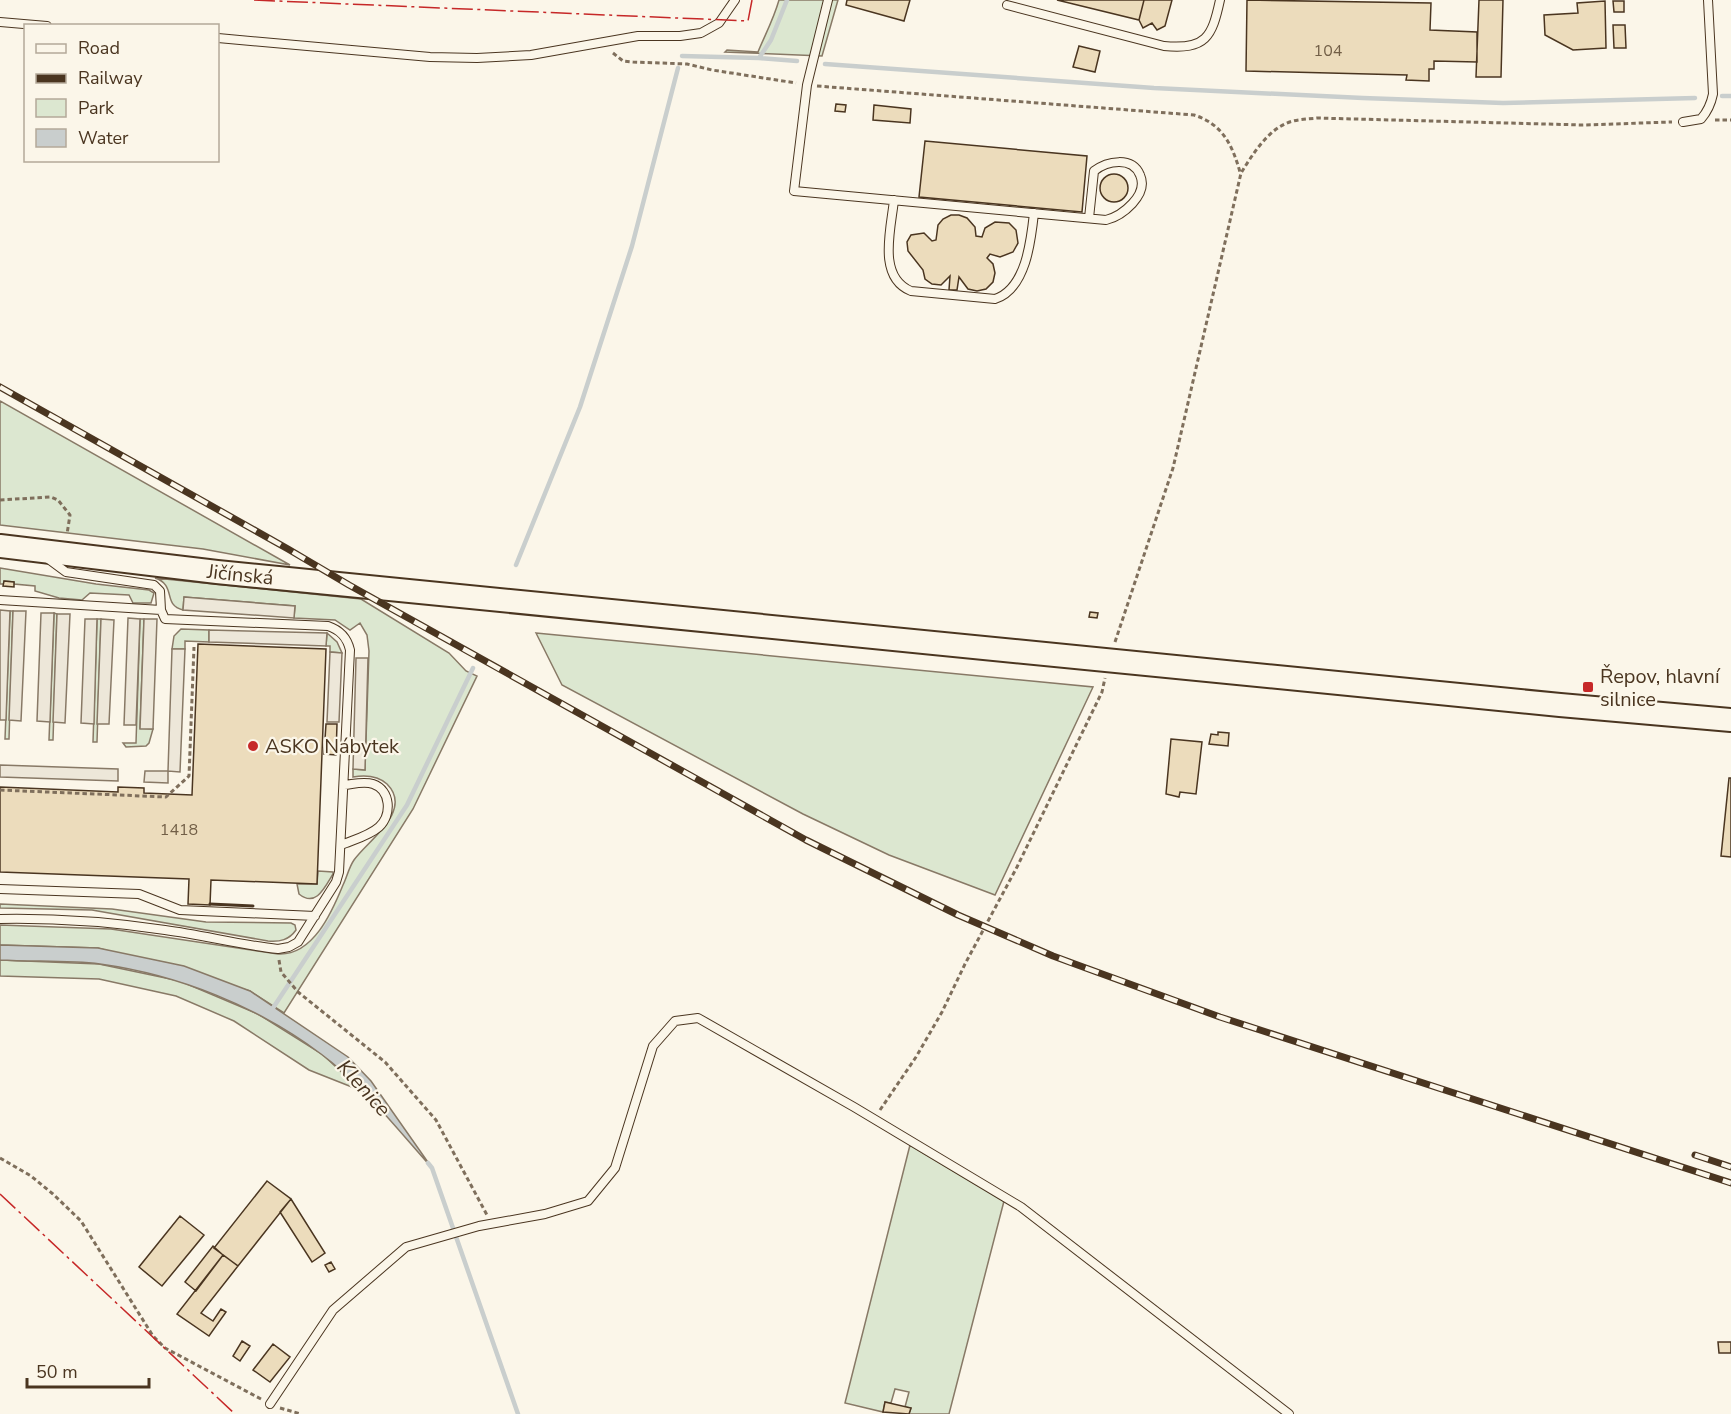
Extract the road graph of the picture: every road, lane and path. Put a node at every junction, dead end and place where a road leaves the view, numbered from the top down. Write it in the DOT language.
graph roads {
  1 [pos="735,0"];
  2 [pos="828,0"];
  3 [pos="1220,0"];
  4 [pos="1708,0"];
  5 [pos="1007,5"];
  6 [pos="0,22"];
  7 [pos="24,24"];
  8 [pos="219,38"];
  9 [pos="604,42"];
  10 [pos="807,85"];
  11 [pos="1683,122"];
  12 [pos="1240,173"];
  13 [pos="894,200"];
  14 [pos="1034,213"];
  15 [pos="1089,218"];
  16 [pos="0,500"];
  17 [pos="0,546"];
  18 [pos="36,549"];
  19 [pos="65,553"];
  20 [pos="0,600"];
  21 [pos="160,610"];
  22 [pos="194,647"];
  23 [pos="1110,660"];
  24 [pos="1731,720"];
  25 [pos="344,785"];
  26 [pos="0,790"];
  27 [pos="341,845"];
  28 [pos="0,888"];
  29 [pos="315,916"];
  30 [pos="0,919"];
  31 [pos="280,972"];
  32 [pos="874,1118"];
  33 [pos="0,1158"];
  34 [pos="492,1225"];
  35 [pos="270,1404"];
  36 [pos="301,1414"];
  37 [pos="1289,1414"];
  1 -- 9 [label="lane"];
  2 -- 10 [label="lane"];
  3 -- 5 [label="lane"];
  4 -- 11 [label="lane"];
  6 -- 7 [label="lane"];
  8 -- 9 [label="lane"];
  9 -- 10 [label="path"];
  10 -- 12 [label="path"];
  10 -- 13 [label="lane"];
  11 -- 12 [label="path"];
  12 -- 23 [label="path"];
  13 -- 14 [label="lane"];
  13 -- 14 [label="lane"];
  14 -- 15 [label="lane"];
  15 -- 15 [label="lane"];
  16 -- 19 [label="path"];
  17 -- 18 [label="main road, Jičínská"];
  18 -- 19 [label="main road, Jičínská"];
  18 -- 21 [label="lane"];
  19 -- 23 [label="main road, Jičínská"];
  20 -- 21 [label="lane"];
  21 -- 25 [label="lane"];
  22 -- 26 [label="path"];
  23 -- 24 [label="main road, Jičínská"];
  23 -- 32 [label="path"];
  25 -- 27 [label="lane"];
  25 -- 27 [label="lane"];
  27 -- 29 [label="lane"];
  28 -- 29 [label="lane"];
  29 -- 30 [label="lane"];
  31 -- 34 [label="path"];
  32 -- 34 [label="lane"];
  32 -- 37 [label="lane"];
  33 -- 35 [label="path"];
  34 -- 35 [label="lane"];
  35 -- 36 [label="path"];
}
